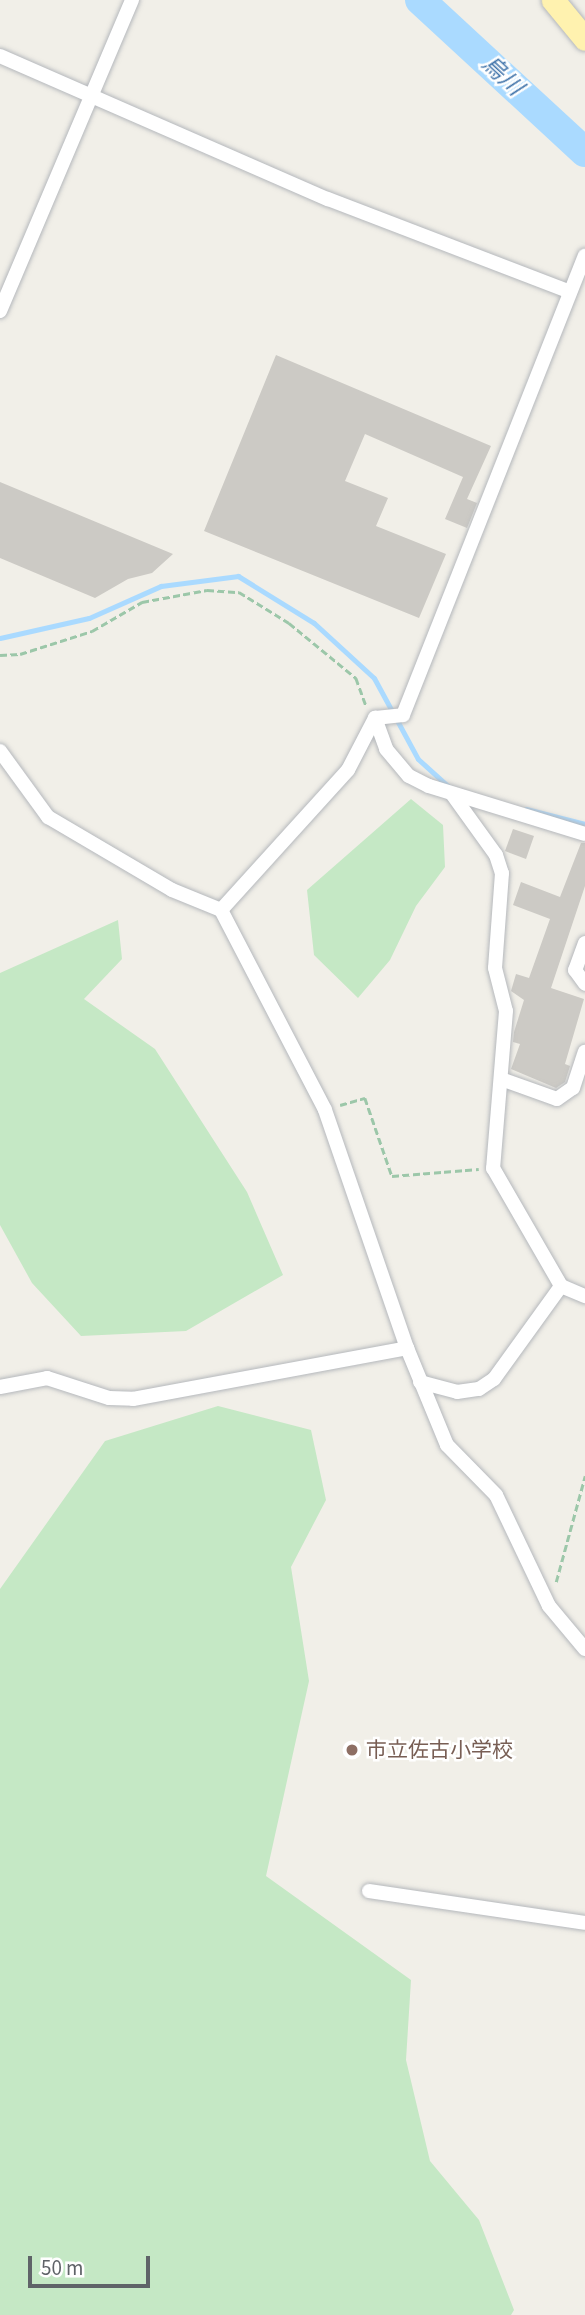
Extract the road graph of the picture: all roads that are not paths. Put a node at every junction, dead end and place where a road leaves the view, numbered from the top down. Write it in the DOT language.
graph roads {
  1 [pos="132,0"];
  2 [pos="553,0"];
  3 [pos="585,39"];
  4 [pos="0,56"];
  5 [pos="93,96"];
  6 [pos="585,256"];
  7 [pos="570,292"];
  8 [pos="0,311"];
  9 [pos="373,720"];
  10 [pos="0,751"];
  11 [pos="452,794"];
  12 [pos="585,834"];
  13 [pos="221,910"];
  14 [pos="585,943"];
  15 [pos="585,984"];
  16 [pos="585,1052"];
  17 [pos="501,1080"];
  18 [pos="561,1286"];
  19 [pos="585,1296"];
  20 [pos="407,1348"];
  21 [pos="420,1382"];
  22 [pos="0,1387"];
  23 [pos="585,1649"];
  24 [pos="369,1891"];
  25 [pos="585,1923"];
  1 -- 5 [label="street"];
  2 -- 3 [label="main road"];
  4 -- 5 [label="street"];
  5 -- 7 [label="street"];
  5 -- 8 [label="street"];
  6 -- 7 [label="street"];
  7 -- 9 [label="street"];
  9 -- 11 [label="street"];
  9 -- 13 [label="street"];
  10 -- 13 [label="street"];
  11 -- 12 [label="street"];
  11 -- 17 [label="street"];
  13 -- 20 [label="street"];
  14 -- 15 [label="street"];
  16 -- 17 [label="street"];
  17 -- 18 [label="street"];
  18 -- 19 [label="street"];
  18 -- 21 [label="street"];
  20 -- 21 [label="street"];
  20 -- 22 [label="street"];
  21 -- 23 [label="street"];
  24 -- 25 [label="street"];
}
